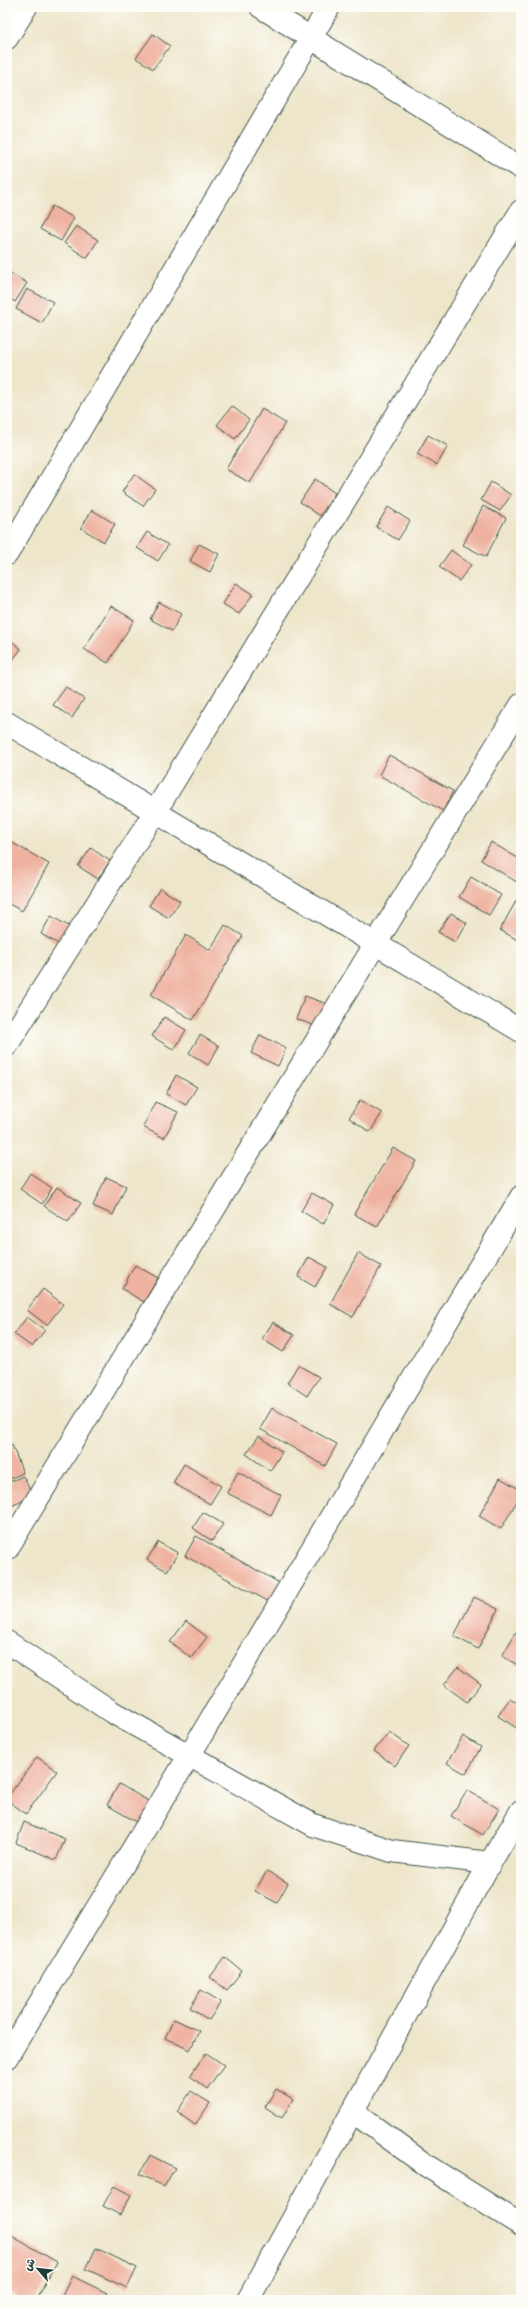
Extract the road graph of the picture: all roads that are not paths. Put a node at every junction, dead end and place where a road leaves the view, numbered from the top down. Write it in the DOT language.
graph roads {
  1 [pos="26,7"];
  2 [pos="261,7"];
  3 [pos="329,7"];
  4 [pos="7,38"];
  5 [pos="311,38"];
  6 [pos="521,168"];
  7 [pos="521,211"];
  8 [pos="7,554"];
  9 [pos="521,705"];
  10 [pos="7,723"];
  11 [pos="155,812"];
  12 [pos="375,944"];
  13 [pos="521,1031"];
  14 [pos="7,1045"];
  15 [pos="521,1197"];
  16 [pos="7,1549"];
  17 [pos="7,1642"];
  18 [pos="189,1756"];
  19 [pos="521,1811"];
  20 [pos="490,1863"];
  21 [pos="7,2057"];
  22 [pos="352,2111"];
  23 [pos="521,2225"];
  24 [pos="252,2296"];
  1 -- 4 [label="street"];
  2 -- 5 [label="street"];
  3 -- 5 [label="street"];
  5 -- 6 [label="street"];
  5 -- 8 [label="street"];
  7 -- 11 [label="street"];
  9 -- 12 [label="street"];
  10 -- 11 [label="street"];
  11 -- 12 [label="street"];
  11 -- 14 [label="street"];
  12 -- 13 [label="street"];
  12 -- 16 [label="street"];
  15 -- 18 [label="street"];
  17 -- 18 [label="street"];
  18 -- 20 [label="street"];
  18 -- 21 [label="street"];
  19 -- 20 [label="street"];
  20 -- 22 [label="street"];
  22 -- 23 [label="street"];
  22 -- 24 [label="street"];
}
